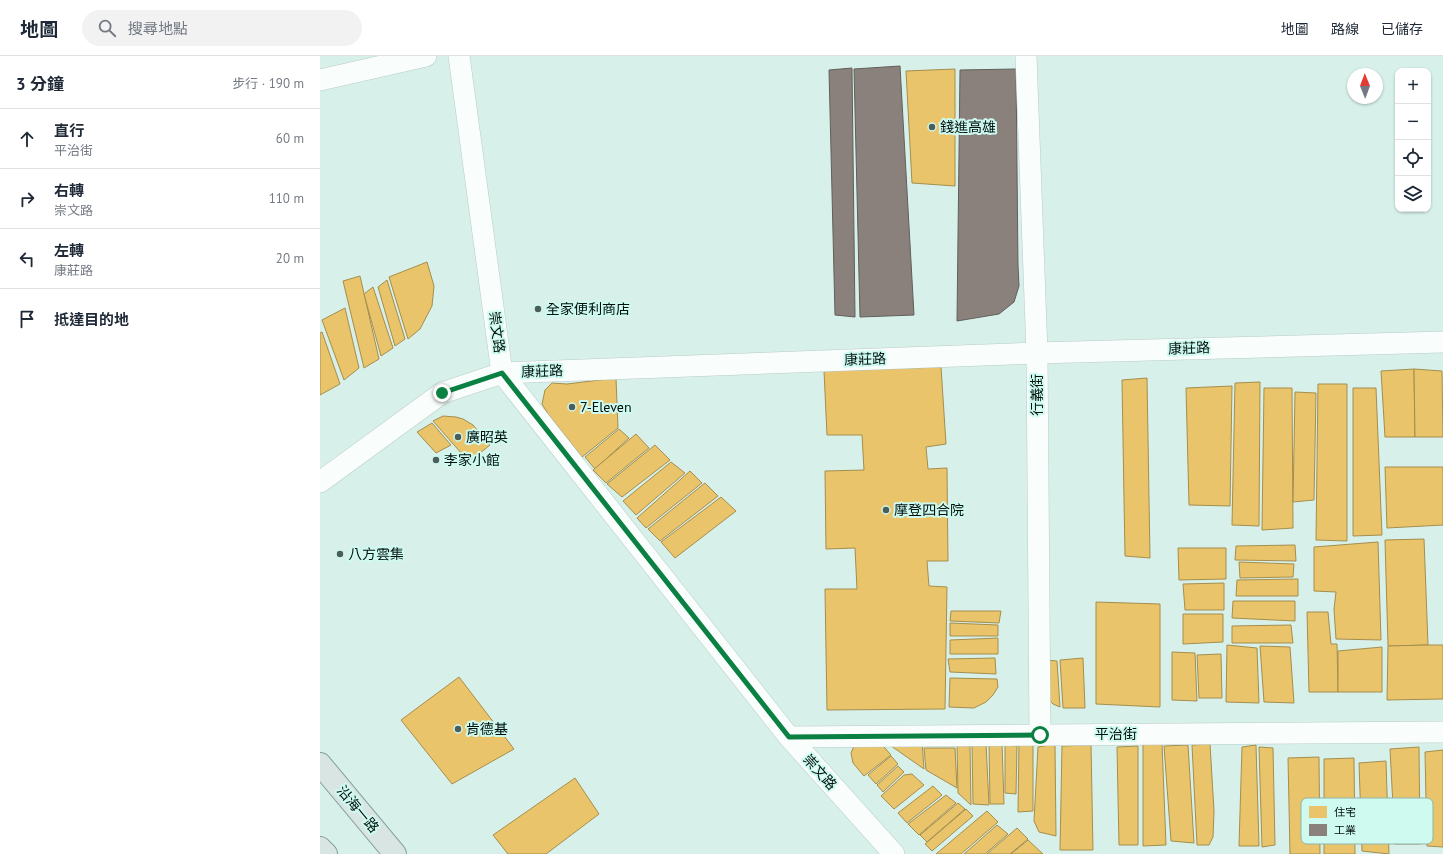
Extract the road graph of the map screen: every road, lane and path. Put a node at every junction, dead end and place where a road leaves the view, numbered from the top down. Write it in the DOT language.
graph roads {
  1 [pos="426,56"];
  2 [pos="459,56"];
  3 [pos="1026,56"];
  4 [pos="320,80"];
  5 [pos="1443,342"];
  6 [pos="1037,353"];
  7 [pos="502,373"];
  8 [pos="320,482"];
  9 [pos="1443,732"];
  10 [pos="1040,735"];
  11 [pos="789,737"];
  12 [pos="320,764"];
  13 [pos="320,848"];
  14 [pos="326,854"];
  15 [pos="395,854"];
  16 [pos="894,854"];
  1 -- 4 [label="street"];
  2 -- 7 [label="street, 崇文路"];
  3 -- 6 [label="street, 行義街"];
  5 -- 6 [label="street, 康莊路"];
  6 -- 7 [label="street, 康莊路"];
  6 -- 10 [label="street, 行義街"];
  7 -- 8 [label="street, 康莊路"];
  7 -- 11 [label="street, 崇文路"];
  9 -- 10 [label="street, 平治街"];
  10 -- 11 [label="street, 平治街"];
  11 -- 16 [label="street, 崇文路"];
  12 -- 15 [label="main road, 沿海一路"];
  13 -- 14 [label="main road"];
}
